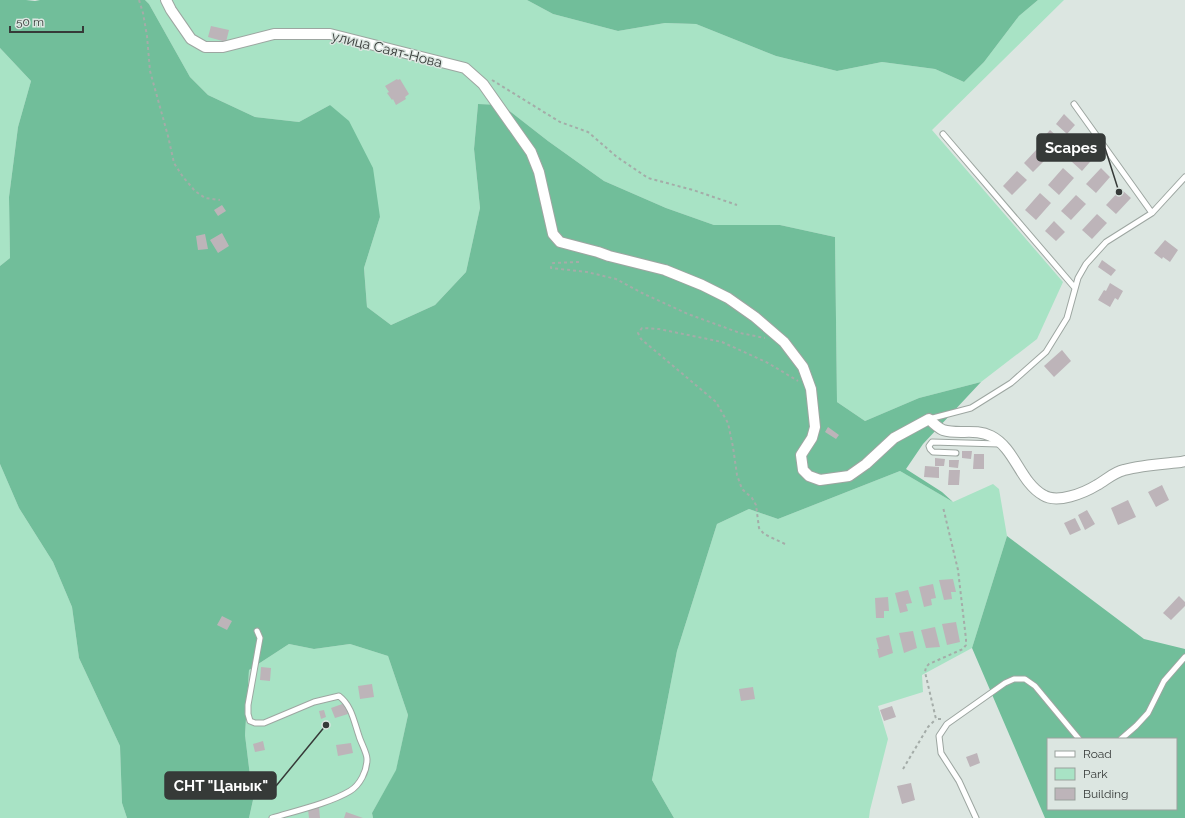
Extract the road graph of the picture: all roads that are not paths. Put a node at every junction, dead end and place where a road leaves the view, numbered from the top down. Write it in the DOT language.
graph roads {
  1 [pos="166,0"];
  2 [pos="1074,104"];
  3 [pos="943,134"];
  4 [pos="1185,177"];
  5 [pos="1152,213"];
  6 [pos="1075,288"];
  7 [pos="929,419"];
  8 [pos="1003,445"];
  9 [pos="956,453"];
  10 [pos="1185,461"];
  11 [pos="257,631"];
  12 [pos="1185,657"];
  13 [pos="1078,738"];
  14 [pos="1121,738"];
  15 [pos="272,818"];
  16 [pos="976,818"];
  1 -- 7 [label="street, улица Саят-Нова"];
  2 -- 5 [label="lane"];
  3 -- 6 [label="lane"];
  4 -- 5 [label="lane"];
  5 -- 6 [label="lane"];
  6 -- 7 [label="lane"];
  7 -- 8 [label="street"];
  8 -- 9 [label="lane"];
  8 -- 10 [label="street"];
  11 -- 15 [label="lane"];
  12 -- 14 [label="lane"];
  13 -- 16 [label="lane"];
}
